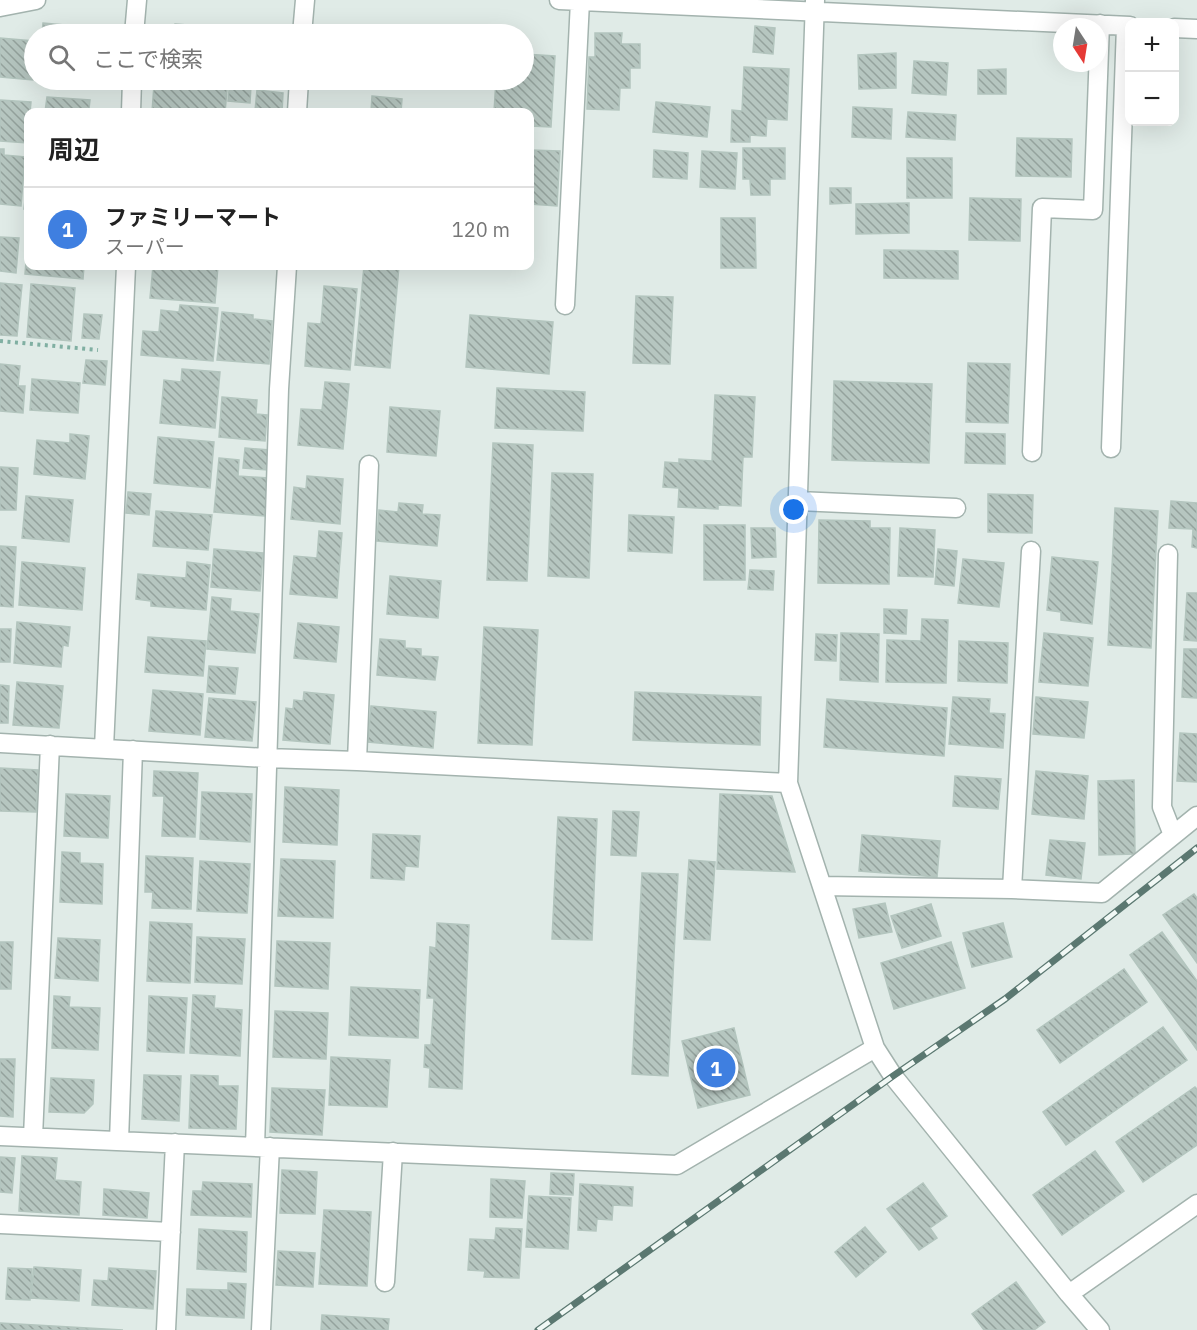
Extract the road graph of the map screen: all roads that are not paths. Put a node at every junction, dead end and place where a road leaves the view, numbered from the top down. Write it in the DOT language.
graph roads {
  1 [pos="36,0"];
  2 [pos="137,0"];
  3 [pos="305,0"];
  4 [pos="559,0"];
  5 [pos="580,1"];
  6 [pos="815,6"];
  7 [pos="0,7"];
  8 [pos="1053,21"];
  9 [pos="135,24"];
  10 [pos="304,24"];
  11 [pos="1107,24"];
  12 [pos="1125,26"];
  13 [pos="1179,28"];
  14 [pos="1197,29"];
  15 [pos="1099,72"];
  16 [pos="1126,72"];
  17 [pos="132,90"];
  18 [pos="299,90"];
  19 [pos="131,108"];
  20 [pos="297,108"];
  21 [pos="126,270"];
  22 [pos="287,270"];
  23 [pos="565,305"];
  24 [pos="1111,448"];
  25 [pos="1032,452"];
  26 [pos="369,465"];
  27 [pos="798,501"];
  28 [pos="956,508"];
  29 [pos="1031,551"];
  30 [pos="1168,554"];
  31 [pos="0,743"];
  32 [pos="50,745"];
  33 [pos="104,748"];
  34 [pos="133,750"];
  35 [pos="266,758"];
  36 [pos="357,761"];
  37 [pos="788,783"];
  38 [pos="1197,816"];
  39 [pos="1173,835"];
  40 [pos="822,886"];
  41 [pos="1012,889"];
  42 [pos="875,1048"];
  43 [pos="0,1136"];
  44 [pos="33,1137"];
  45 [pos="119,1141"];
  46 [pos="175,1143"];
  47 [pos="262,1147"];
  48 [pos="393,1152"];
  49 [pos="1197,1204"];
  50 [pos="0,1224"];
  51 [pos="171,1232"];
  52 [pos="385,1282"];
  53 [pos="1069,1294"];
  54 [pos="166,1330"];
  55 [pos="261,1330"];
  56 [pos="1100,1330"];
  1 -- 7 [label="street"];
  2 -- 9 [label="street"];
  3 -- 10 [label="street"];
  4 -- 5 [label="street"];
  5 -- 6 [label="street"];
  5 -- 23 [label="street"];
  6 -- 8 [label="street"];
  6 -- 27 [label="street"];
  11 -- 12 [label="street"];
  13 -- 14 [label="street"];
  15 -- 25 [label="street"];
  16 -- 24 [label="street"];
  17 -- 19 [label="street"];
  18 -- 20 [label="street"];
  21 -- 33 [label="street"];
  22 -- 35 [label="street"];
  26 -- 36 [label="street"];
  27 -- 28 [label="street"];
  27 -- 37 [label="street"];
  29 -- 41 [label="street"];
  30 -- 39 [label="street"];
  31 -- 32 [label="street"];
  32 -- 33 [label="street"];
  32 -- 44 [label="street"];
  33 -- 34 [label="street"];
  34 -- 35 [label="street"];
  34 -- 45 [label="street"];
  35 -- 36 [label="street"];
  35 -- 47 [label="street"];
  36 -- 37 [label="street"];
  37 -- 40 [label="street"];
  38 -- 39 [label="street"];
  39 -- 41 [label="street"];
  40 -- 41 [label="street"];
  40 -- 42 [label="street"];
  42 -- 48 [label="street"];
  42 -- 53 [label="street"];
  43 -- 44 [label="street"];
  44 -- 45 [label="street"];
  45 -- 46 [label="street"];
  46 -- 47 [label="street"];
  46 -- 51 [label="street"];
  47 -- 48 [label="street"];
  47 -- 55 [label="street"];
  48 -- 52 [label="street"];
  49 -- 53 [label="street"];
  50 -- 51 [label="street"];
  51 -- 54 [label="street"];
  53 -- 56 [label="street"];
}
